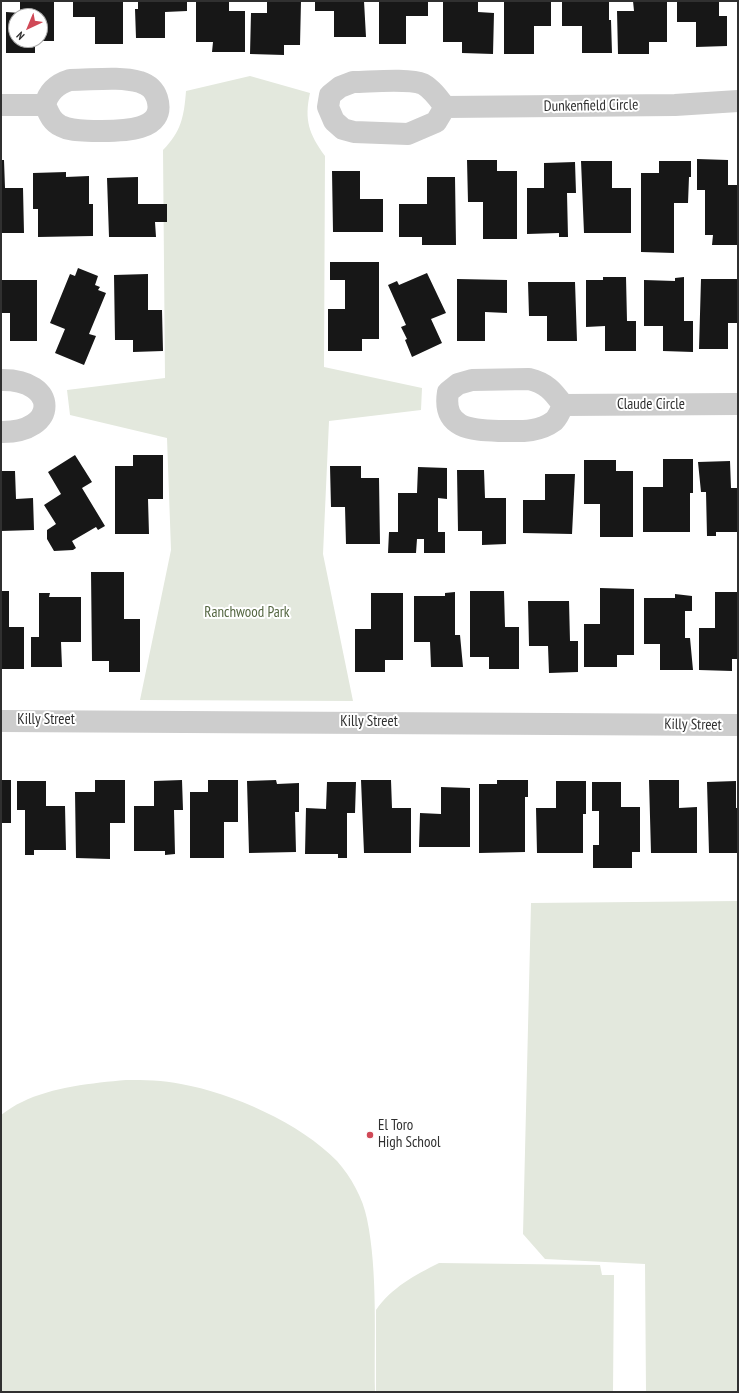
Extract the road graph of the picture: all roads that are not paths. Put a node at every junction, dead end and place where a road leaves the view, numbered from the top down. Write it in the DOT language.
graph roads {
  1 [pos="738,102"];
  2 [pos="1,105"];
  3 [pos="45,105"];
  4 [pos="445,107"];
  5 [pos="1,380"];
  6 [pos="738,404"];
  7 [pos="563,405"];
  8 [pos="1,432"];
  9 [pos="1,720"];
  10 [pos="738,726"];
  1 -- 4 [label="street, Dunkenfield Circle"];
  2 -- 3 [label="street"];
  3 -- 3 [label="street"];
  4 -- 4 [label="street"];
  5 -- 8 [label="street"];
  6 -- 7 [label="street, Claude Circle"];
  7 -- 7 [label="street"];
  9 -- 10 [label="street, Killy Street"];
}
